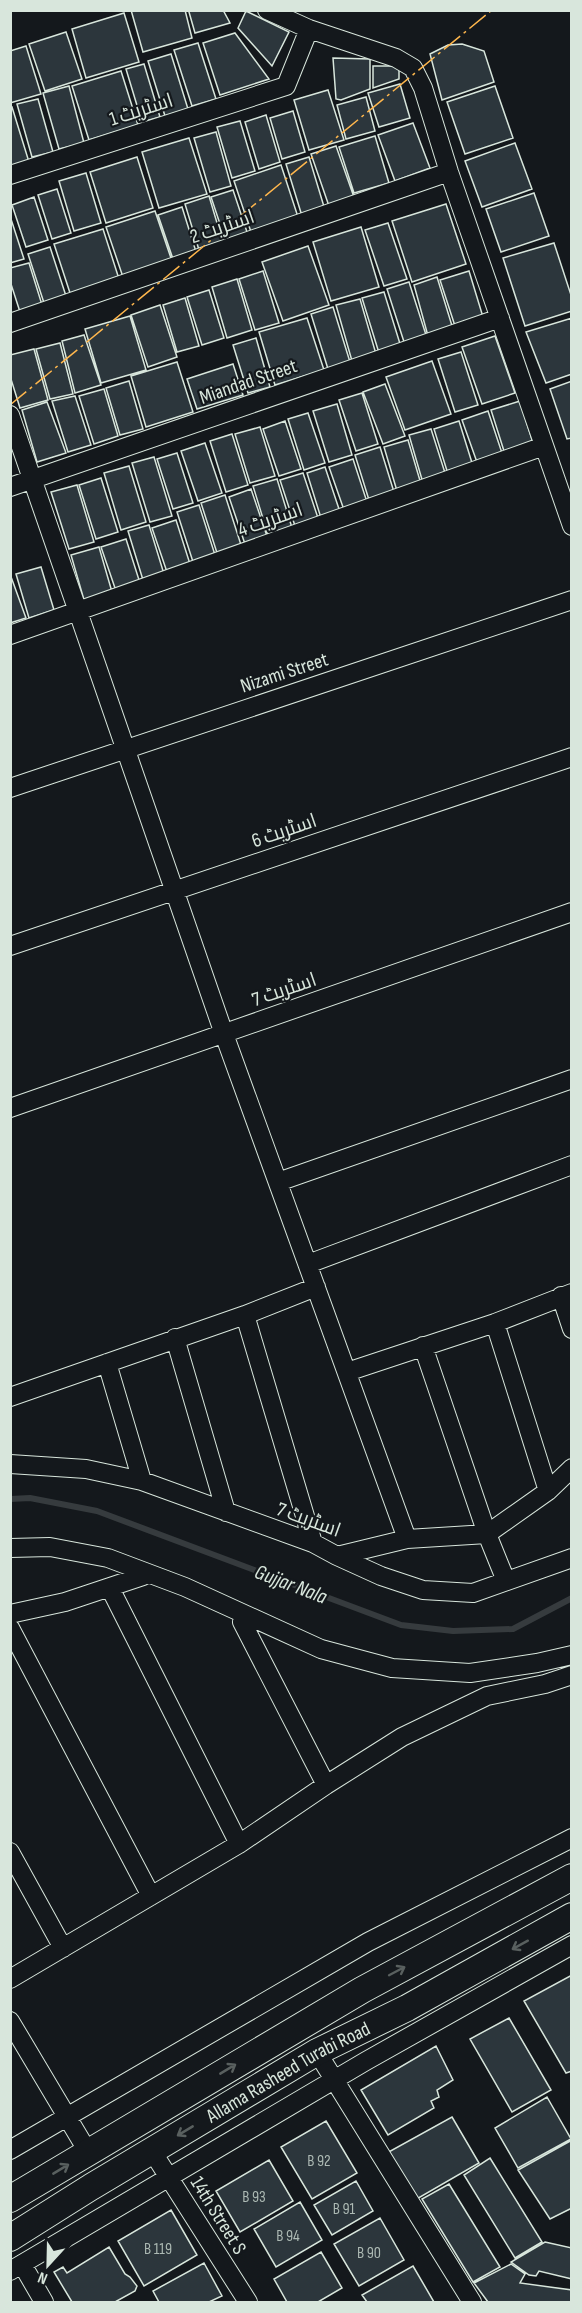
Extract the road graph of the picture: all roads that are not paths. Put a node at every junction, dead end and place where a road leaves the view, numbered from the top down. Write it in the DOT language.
graph roads {
  1 [pos="267,10"];
  2 [pos="309,29"];
  3 [pos="449,172"];
  4 [pos="10,175"];
  5 [pos="500,318"];
  6 [pos="10,323"];
  7 [pos="10,415"];
  8 [pos="544,446"];
  9 [pos="33,479"];
  10 [pos="10,487"];
  11 [pos="572,526"];
  12 [pos="572,600"];
  13 [pos="79,611"];
  14 [pos="10,635"];
  15 [pos="126,748"];
  16 [pos="572,757"];
  17 [pos="10,788"];
  18 [pos="175,890"];
  19 [pos="572,912"];
  20 [pos="10,945"];
  21 [pos="224,1034"];
  22 [pos="572,1079"];
  23 [pos="10,1108"];
  24 [pos="572,1165"];
  25 [pos="278,1182"];
  26 [pos="308,1264"];
  27 [pos="316,1287"];
  28 [pos="566,1294"];
  29 [pos="245,1315"];
  30 [pos="495,1323"];
  31 [pos="572,1329"];
  32 [pos="175,1338"];
  33 [pos="423,1346"];
  34 [pos="107,1363"];
  35 [pos="347,1372"];
  36 [pos="10,1397"];
  37 [pos="10,1464"];
  38 [pos="572,1468"];
  39 [pos="142,1481"];
  40 [pos="548,1491"];
  41 [pos="226,1512"];
  42 [pos="487,1534"];
  43 [pos="407,1539"];
  44 [pos="313,1543"];
  45 [pos="10,1548"];
  46 [pos="337,1556"];
  47 [pos="572,1558"];
  48 [pos="145,1572"];
  49 [pos="506,1581"];
  50 [pos="110,1588"];
  51 [pos="10,1614"];
  52 [pos="246,1615"];
  53 [pos="10,1628"];
  54 [pos="572,1655"];
  55 [pos="537,1663"];
  56 [pos="572,1675"];
  57 [pos="545,1684"];
  58 [pos="326,1785"];
  59 [pos="572,1838"];
  60 [pos="239,1844"];
  61 [pos="10,1852"];
  62 [pos="572,1877"];
  63 [pos="151,1896"];
  64 [pos="572,1916"];
  65 [pos="572,1945"];
  66 [pos="63,1948"];
  67 [pos="10,1979"];
  68 [pos="10,2021"];
  69 [pos="317,2052"];
  70 [pos="335,2080"];
  71 [pos="67,2116"];
  72 [pos="10,2150"];
  73 [pos="152,2151"];
  74 [pos="88,2152"];
  75 [pos="170,2178"];
  76 [pos="10,2199"];
  77 [pos="10,2238"];
  78 [pos="16,2268"];
  79 [pos="44,2302"];
  80 [pos="248,2302"];
  81 [pos="472,2302"];
  1 -- 2 [label="street"];
  2 -- 3 [label="street"];
  2 -- 4 [label="street, اسٹریٹ 1"];
  3 -- 5 [label="street"];
  3 -- 6 [label="street, اسٹریٹ 2"];
  5 -- 8 [label="street"];
  5 -- 9 [label="street, Miandad Street"];
  7 -- 9 [label="street"];
  8 -- 11 [label="street"];
  8 -- 13 [label="street, اسٹریٹ 4"];
  9 -- 10 [label="street, Miandad Street"];
  9 -- 13 [label="street"];
  12 -- 15 [label="street, Nizami Street"];
  13 -- 14 [label="street, اسٹریٹ 4"];
  13 -- 15 [label="street"];
  15 -- 17 [label="street, Nizami Street"];
  15 -- 18 [label="street"];
  16 -- 18 [label="street, اسٹریٹ 6"];
  18 -- 20 [label="street, اسٹریٹ 6"];
  18 -- 21 [label="street"];
  19 -- 21 [label="street, اسٹریٹ 7"];
  21 -- 23 [label="street, اسٹریٹ 7"];
  21 -- 25 [label="street"];
  22 -- 25 [label="street"];
  24 -- 26 [label="street"];
  25 -- 26 [label="street"];
  26 -- 27 [label="street"];
  27 -- 29 [label="street"];
  27 -- 35 [label="street"];
  28 -- 30 [label="street"];
  28 -- 31 [label="street"];
  29 -- 32 [label="street"];
  29 -- 44 [label="street"];
  30 -- 33 [label="street"];
  30 -- 40 [label="street"];
  32 -- 34 [label="street"];
  32 -- 41 [label="street"];
  33 -- 35 [label="street"];
  33 -- 42 [label="street"];
  34 -- 36 [label="street"];
  34 -- 39 [label="street"];
  35 -- 43 [label="street"];
  37 -- 39 [label="street, اسٹریٹ 7"];
  38 -- 40 [label="street"];
  39 -- 41 [label="street, اسٹریٹ 7"];
  40 -- 42 [label="street"];
  41 -- 44 [label="street, اسٹریٹ 7"];
  42 -- 43 [label="street, اسٹریٹ 7"];
  42 -- 49 [label="street"];
  43 -- 46 [label="street, اسٹریٹ 7"];
  44 -- 46 [label="street, اسٹریٹ 7"];
  45 -- 48 [label="street"];
  46 -- 49 [label="street"];
  47 -- 49 [label="street"];
  48 -- 50 [label="street"];
  48 -- 52 [label="street"];
  50 -- 51 [label="street"];
  50 -- 60 [label="street"];
  52 -- 55 [label="street"];
  52 -- 58 [label="street"];
  53 -- 63 [label="street"];
  54 -- 55 [label="street"];
  55 -- 57 [label="street"];
  56 -- 57 [label="street"];
  57 -- 58 [label="street"];
  58 -- 60 [label="street"];
  59 -- 71 [label="street"];
  60 -- 63 [label="street"];
  61 -- 66 [label="street"];
  74 -- 62 [label="main road, Allama Rasheed Turabi Road, one-way"];
  63 -- 66 [label="street"];
  64 -- 69 [label="main road, Allama Rasheed Turabi Road, one-way"];
  65 -- 70 [label="street"];
  66 -- 67 [label="street"];
  68 -- 71 [label="street"];
  69 -- 70 [label="street"];
  69 -- 73 [label="main road, Allama Rasheed Turabi Road, one-way"];
  70 -- 75 [label="street"];
  70 -- 81 [label="street"];
  71 -- 72 [label="street"];
  71 -- 74 [label="street"];
  73 -- 75 [label="street, 14th Street S"];
  73 -- 77 [label="main road, Allama Rasheed Turabi Road"];
  76 -- 74 [label="main road, Allama Rasheed Turabi Road, one-way"];
  75 -- 78 [label="street"];
  75 -- 80 [label="street, 14th Street S"];
  78 -- 79 [label="street"];
}
